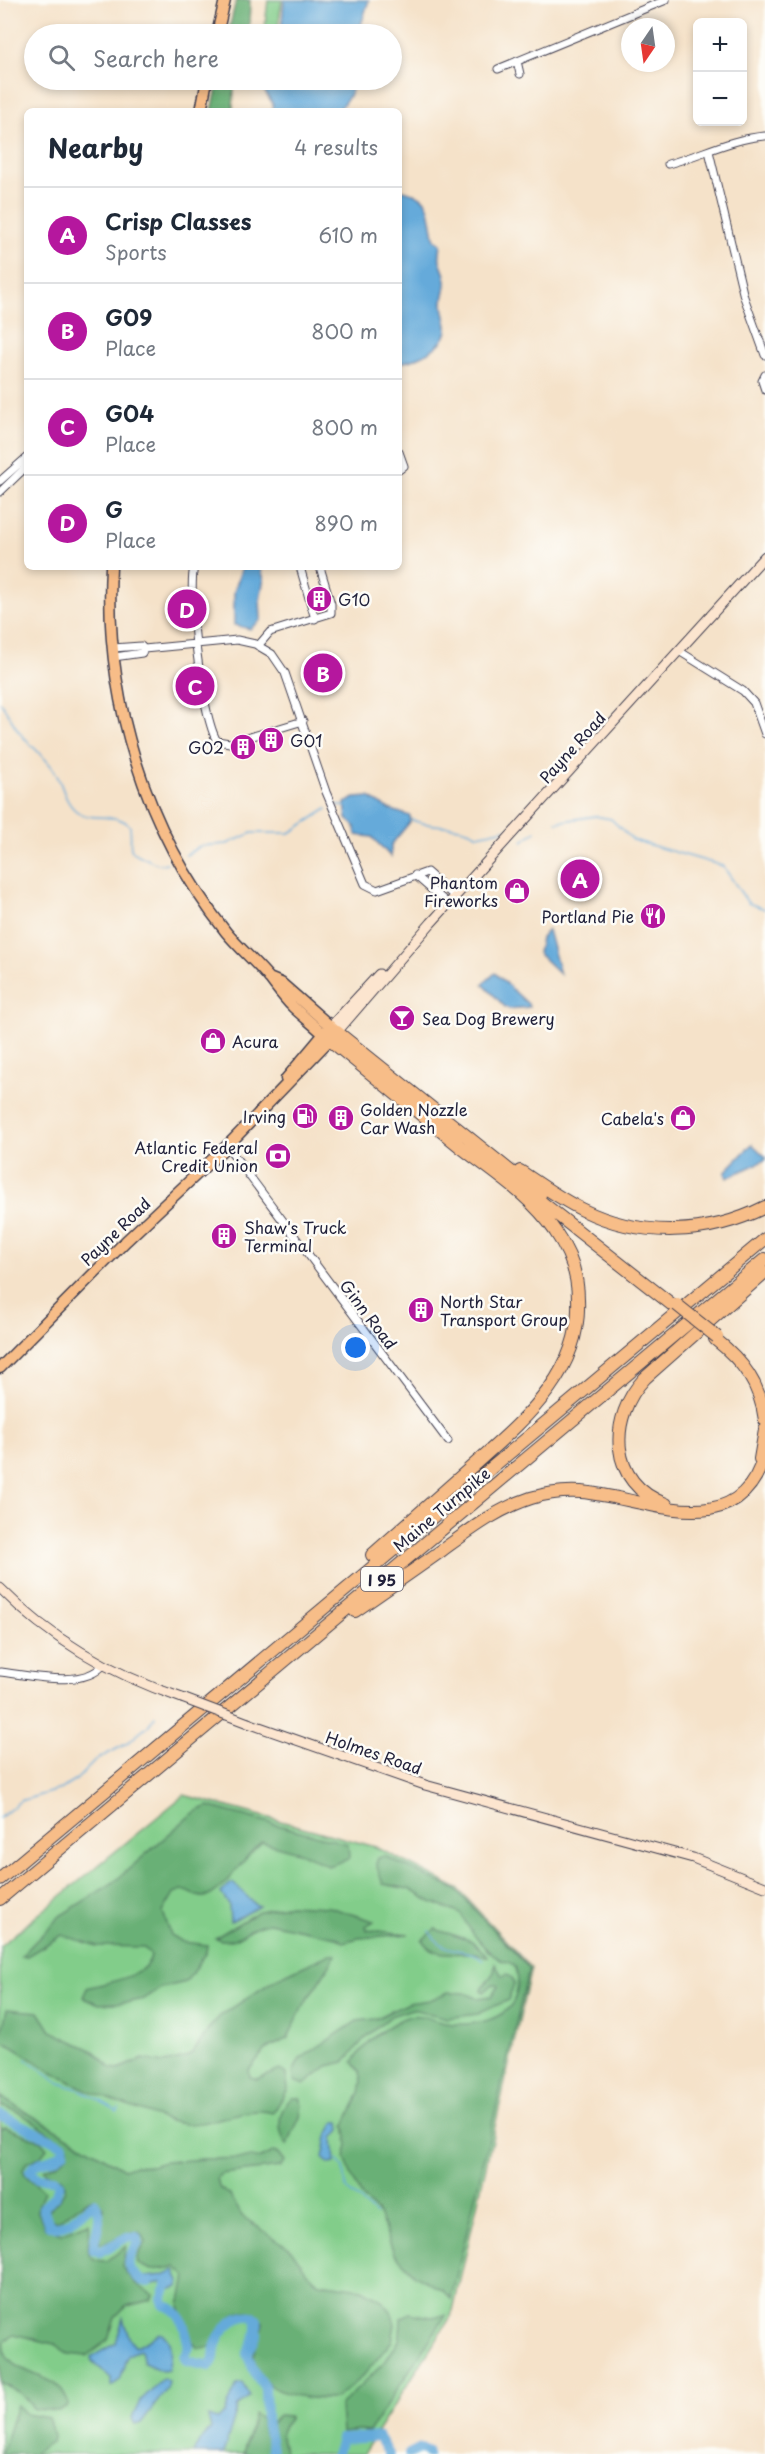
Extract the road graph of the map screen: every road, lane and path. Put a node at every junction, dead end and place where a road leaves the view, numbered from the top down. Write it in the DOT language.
graph roads {
  1 [pos="225,0"];
  2 [pos="666,0"];
  3 [pos="219,24"];
  4 [pos="517,61"];
  5 [pos="498,69"];
  6 [pos="520,74"];
  7 [pos="205,90"];
  8 [pos="202,108"];
  9 [pos="765,136"];
  10 [pos="709,151"];
  11 [pos="668,164"];
  12 [pos="765,355"];
  13 [pos="765,375"];
  14 [pos="765,390"];
  15 [pos="24,460"];
  16 [pos="24,469"];
  17 [pos="0,481"];
  18 [pos="0,492"];
  19 [pos="765,556"];
  20 [pos="111,570"];
  21 [pos="193,570"];
  22 [pos="301,570"];
  23 [pos="321,570"];
  24 [pos="315,619"];
  25 [pos="197,644"];
  26 [pos="258,646"];
  27 [pos="679,651"];
  28 [pos="113,652"];
  29 [pos="303,721"];
  30 [pos="765,734"];
  31 [pos="415,875"];
  32 [pos="455,897"];
  33 [pos="448,904"];
  34 [pos="330,1033"];
  35 [pos="469,1136"];
  36 [pos="457,1144"];
  37 [pos="227,1146"];
  38 [pos="765,1207"];
  39 [pos="765,1239"];
  40 [pos="765,1259"];
  41 [pos="765,1272"];
  42 [pos="676,1306"];
  43 [pos="716,1338"];
  44 [pos="0,1368"];
  45 [pos="765,1405"];
  46 [pos="765,1420"];
  47 [pos="765,1430"];
  48 [pos="448,1441"];
  49 [pos="765,1453"];
  50 [pos="0,1588"];
  51 [pos="298,1650"];
  52 [pos="261,1661"];
  53 [pos="103,1665"];
  54 [pos="0,1672"];
  55 [pos="0,1879"];
  56 [pos="765,1887"];
  57 [pos="0,1899"];
  1 -- 3 [label="main road"];
  2 -- 4 [label="street"];
  4 -- 5 [label="street"];
  4 -- 6 [label="street"];
  7 -- 8 [label="main road"];
  9 -- 10 [label="street"];
  10 -- 11 [label="street"];
  10 -- 12 [label="street"];
  13 -- 14 [label="street"];
  15 -- 17 [label="street"];
  16 -- 18 [label="street"];
  19 -- 27 [label="street, Payne Road"];
  20 -- 28 [label="main road"];
  21 -- 25 [label="street"];
  22 -- 24 [label="street"];
  23 -- 24 [label="street"];
  24 -- 26 [label="street"];
  25 -- 26 [label="street"];
  25 -- 28 [label="street"];
  25 -- 29 [label="street"];
  26 -- 29 [label="street"];
  27 -- 30 [label="street"];
  27 -- 32 [label="street, Payne Road"];
  28 -- 34 [label="main road"];
  29 -- 31 [label="street"];
  31 -- 32 [label="street"];
  31 -- 33 [label="street"];
  32 -- 33 [label="street, Payne Road"];
  33 -- 34 [label="street, Payne Road"];
  34 -- 35 [label="highway"];
  34 -- 36 [label="highway"];
  34 -- 37 [label="main road, Payne Road"];
  35 -- 38 [label="highway"];
  35 -- 42 [label="highway"];
  36 -- 42 [label="highway"];
  36 -- 52 [label="highway"];
  37 -- 44 [label="main road, Payne Road"];
  37 -- 48 [label="street, Ginn Road"];
  39 -- 52 [label="highway, Maine Turnpike / I 95"];
  40 -- 51 [label="highway, Maine Turnpike / I 95"];
  41 -- 47 [label="highway"];
  42 -- 43 [label="highway, bridge"];
  43 -- 45 [label="highway"];
  43 -- 46 [label="highway"];
  49 -- 51 [label="highway"];
  50 -- 53 [label="street, Holmes Road"];
  51 -- 57 [label="highway, Maine Turnpike / I 95"];
  52 -- 55 [label="highway, Maine Turnpike / I 95"];
  53 -- 54 [label="street"];
  53 -- 56 [label="street, Holmes Road, bridge"];
}
